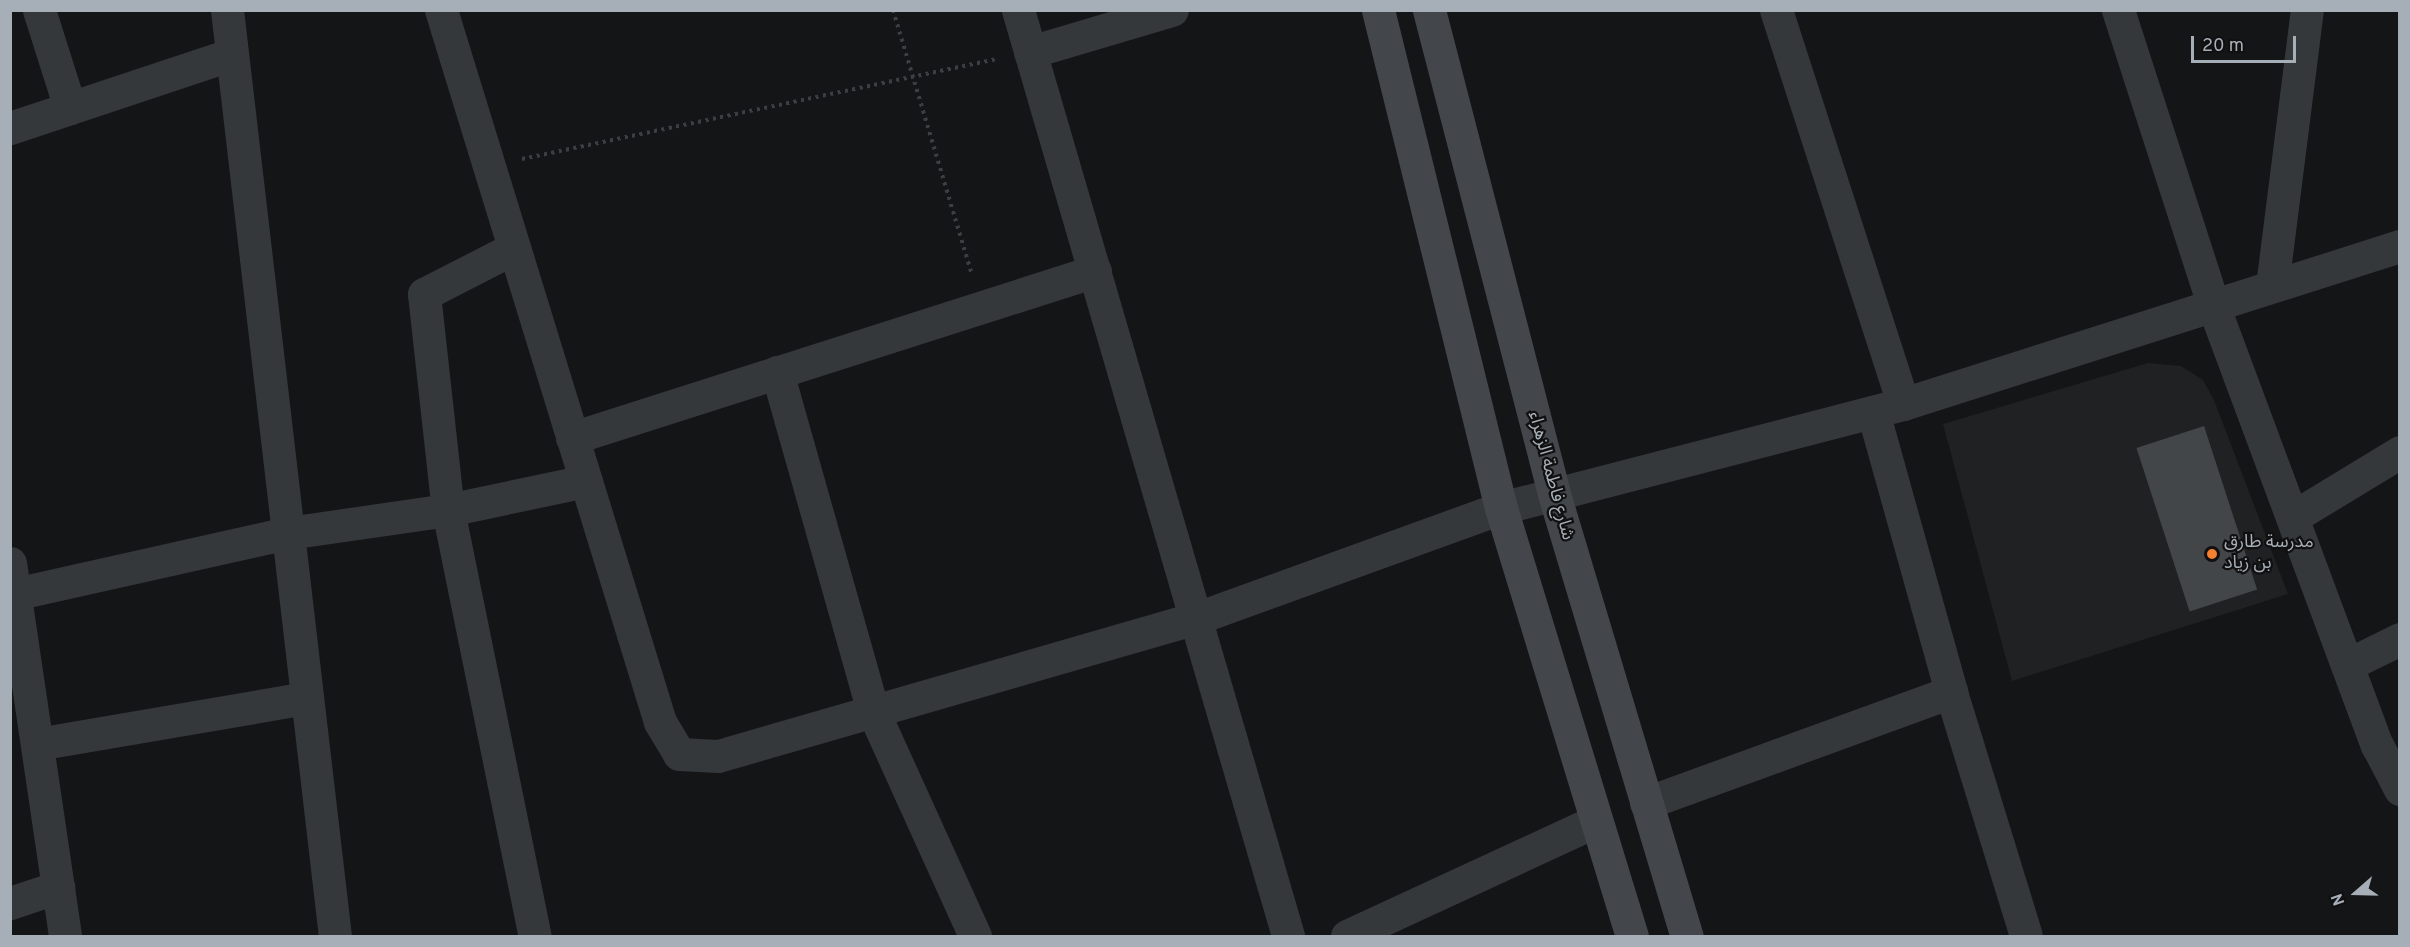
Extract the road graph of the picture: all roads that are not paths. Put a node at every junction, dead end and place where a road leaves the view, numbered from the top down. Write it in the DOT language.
graph roads {
  1 [pos="39,10"];
  2 [pos="226,10"];
  3 [pos="1018,10"];
  4 [pos="1172,10"];
  5 [pos="1378,10"];
  6 [pos="1429,10"];
  7 [pos="1776,10"];
  8 [pos="2118,10"];
  9 [pos="2307,10"];
  10 [pos="442,11"];
  11 [pos="1030,52"];
  12 [pos="232,54"];
  13 [pos="70,108"];
  14 [pos="10,128"];
  15 [pos="2400,246"];
  16 [pos="514,248"];
  17 [pos="1095,271"];
  18 [pos="2272,286"];
  19 [pos="2214,305"];
  20 [pos="777,372"];
  21 [pos="1888,408"];
  22 [pos="573,438"];
  23 [pos="2400,452"];
  24 [pos="586,481"];
  25 [pos="1554,495"];
  26 [pos="1501,508"];
  27 [pos="448,510"];
  28 [pos="2293,517"];
  29 [pos="288,533"];
  30 [pos="12,584"];
  31 [pos="1197,618"];
  32 [pos="2400,639"];
  33 [pos="2349,664"];
  34 [pos="1951,692"];
  35 [pos="307,698"];
  36 [pos="873,711"];
  37 [pos="37,744"];
  38 [pos="2400,789"];
  39 [pos="1646,803"];
  40 [pos="1596,821"];
  41 [pos="58,887"];
  42 [pos="10,903"];
  43 [pos="65,936"];
  44 [pos="335,936"];
  45 [pos="535,936"];
  46 [pos="975,936"];
  47 [pos="1288,936"];
  48 [pos="1347,936"];
  49 [pos="1632,936"];
  50 [pos="1687,936"];
  51 [pos="2026,936"];
  1 -- 13 [label="street"];
  2 -- 12 [label="street"];
  3 -- 11 [label="street"];
  4 -- 11 [label="street"];
  5 -- 26 [label="main road"];
  6 -- 25 [label="main road, شارع فاطمة الزهراء"];
  7 -- 21 [label="street"];
  8 -- 19 [label="street"];
  9 -- 18 [label="street"];
  10 -- 16 [label="street"];
  11 -- 17 [label="street"];
  12 -- 13 [label="street"];
  12 -- 29 [label="street"];
  13 -- 14 [label="street"];
  15 -- 18 [label="street"];
  16 -- 22 [label="street"];
  16 -- 27 [label="street"];
  17 -- 20 [label="street"];
  17 -- 31 [label="street"];
  18 -- 19 [label="street"];
  19 -- 21 [label="street"];
  19 -- 28 [label="street"];
  20 -- 22 [label="street"];
  20 -- 36 [label="street"];
  21 -- 25 [label="street"];
  21 -- 34 [label="street"];
  22 -- 24 [label="street"];
  23 -- 28 [label="street"];
  24 -- 27 [label="street"];
  24 -- 36 [label="street"];
  25 -- 26 [label="street"];
  25 -- 39 [label="main road, شارع فاطمة الزهراء"];
  26 -- 31 [label="street"];
  26 -- 40 [label="main road"];
  27 -- 29 [label="street"];
  27 -- 45 [label="street"];
  28 -- 33 [label="street"];
  29 -- 30 [label="street"];
  29 -- 35 [label="street"];
  30 -- 37 [label="street"];
  31 -- 36 [label="street"];
  31 -- 47 [label="street"];
  32 -- 33 [label="street"];
  33 -- 38 [label="street"];
  34 -- 39 [label="street"];
  34 -- 51 [label="street"];
  35 -- 37 [label="street"];
  35 -- 44 [label="street"];
  36 -- 46 [label="street"];
  37 -- 41 [label="street"];
  39 -- 50 [label="main road, شارع فاطمة الزهراء"];
  40 -- 48 [label="street"];
  40 -- 49 [label="main road"];
  41 -- 42 [label="street"];
  41 -- 43 [label="street"];
}
